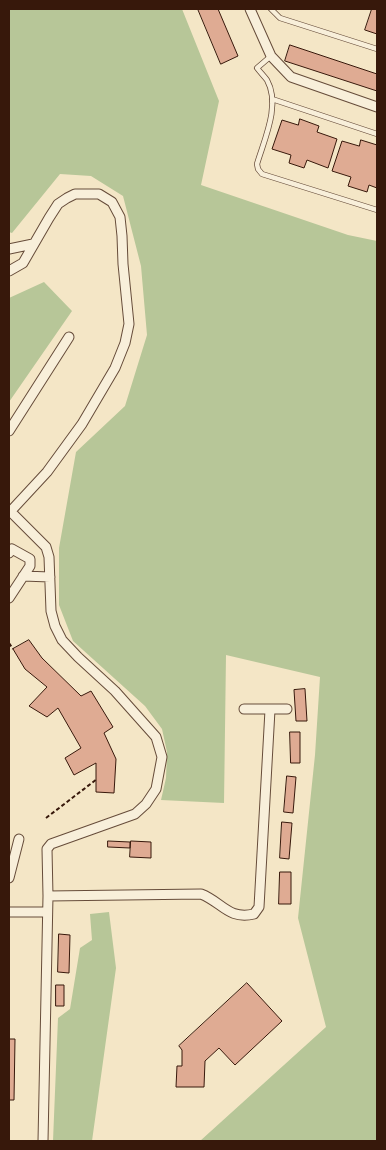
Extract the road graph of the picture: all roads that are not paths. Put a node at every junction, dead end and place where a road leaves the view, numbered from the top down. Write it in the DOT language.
graph roads {
  1 [pos="250,9"];
  2 [pos="271,9"];
  3 [pos="377,49"];
  4 [pos="271,56"];
  5 [pos="272,99"];
  6 [pos="377,107"];
  7 [pos="377,134"];
  8 [pos="377,210"];
  9 [pos="33,244"];
  10 [pos="9,248"];
  11 [pos="9,271"];
  12 [pos="69,337"];
  13 [pos="9,431"];
  14 [pos="10,513"];
  15 [pos="9,553"];
  16 [pos="23,576"];
  17 [pos="50,577"];
  18 [pos="9,598"];
  19 [pos="244,709"];
  20 [pos="287,709"];
  21 [pos="270,710"];
  22 [pos="19,839"];
  23 [pos="9,878"];
  24 [pos="48,896"];
  25 [pos="9,912"];
  26 [pos="47,912"];
  27 [pos="42,1141"];
  1 -- 4 [label="street"];
  2 -- 3 [label="lane"];
  4 -- 5 [label="lane"];
  4 -- 6 [label="street"];
  5 -- 7 [label="lane"];
  5 -- 8 [label="lane"];
  9 -- 10 [label="street"];
  9 -- 11 [label="street"];
  9 -- 14 [label="street"];
  12 -- 13 [label="street"];
  14 -- 17 [label="street"];
  15 -- 16 [label="street"];
  16 -- 17 [label="street"];
  16 -- 18 [label="street"];
  17 -- 24 [label="street"];
  19 -- 21 [label="street"];
  20 -- 21 [label="street"];
  21 -- 24 [label="street"];
  22 -- 23 [label="street"];
  24 -- 26 [label="street"];
  25 -- 26 [label="street"];
  26 -- 27 [label="street"];
}
